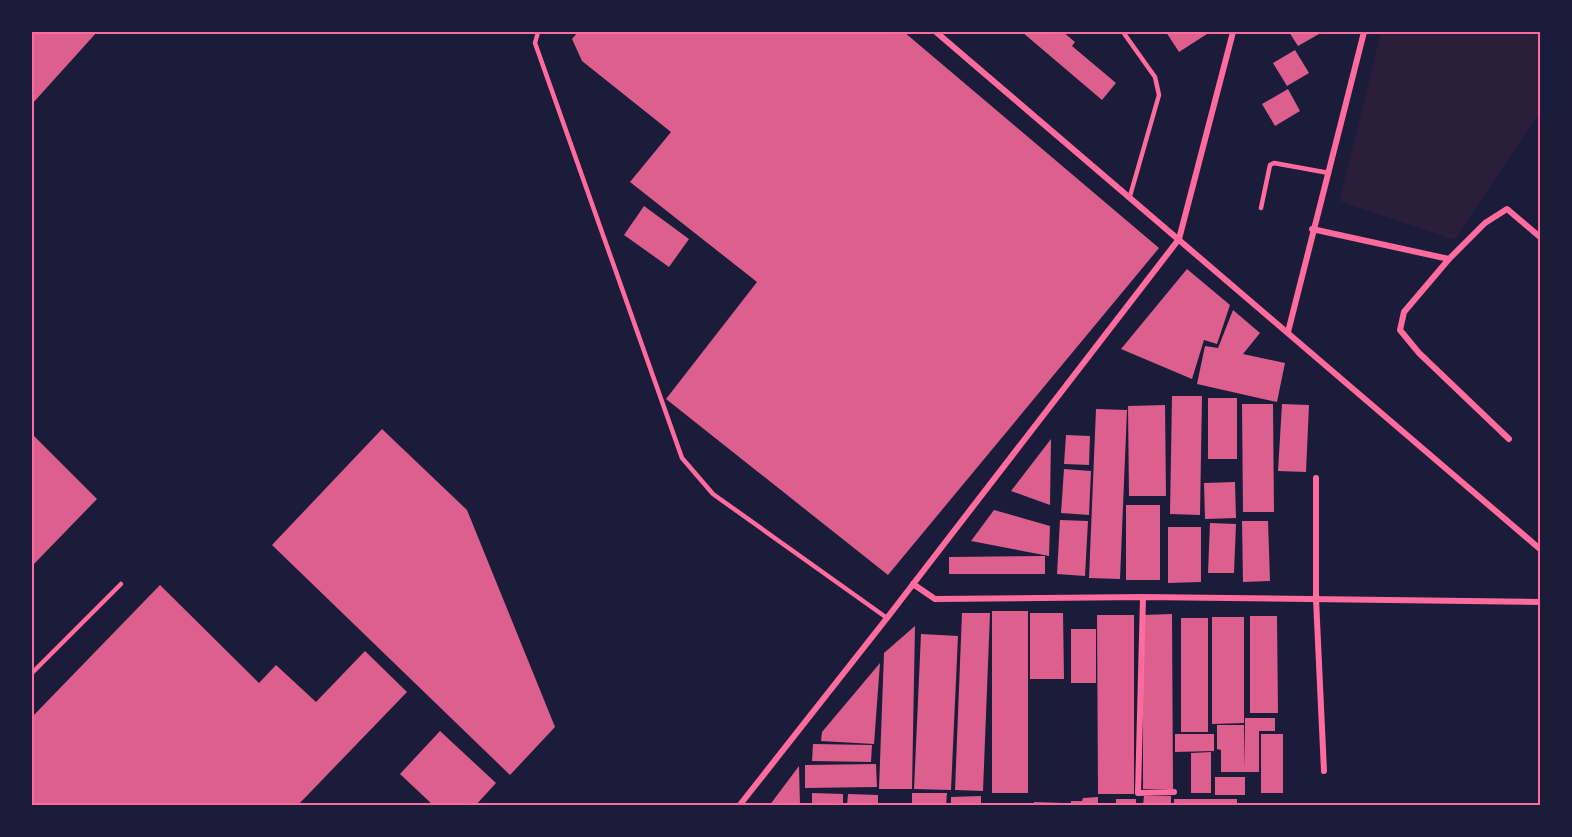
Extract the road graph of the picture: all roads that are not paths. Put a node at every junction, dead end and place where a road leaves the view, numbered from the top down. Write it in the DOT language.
graph roads {
  1 [pos="538,32"];
  2 [pos="936,32"];
  3 [pos="1123,32"];
  4 [pos="1233,32"];
  5 [pos="1364,32"];
  6 [pos="1329,173"];
  7 [pos="1130,196"];
  8 [pos="1261,208"];
  9 [pos="1312,229"];
  10 [pos="1540,237"];
  11 [pos="1179,239"];
  12 [pos="1449,259"];
  13 [pos="1288,332"];
  14 [pos="1509,439"];
  15 [pos="1316,478"];
  16 [pos="1540,549"];
  17 [pos="121,584"];
  18 [pos="913,584"];
  19 [pos="1143,597"];
  20 [pos="1316,599"];
  21 [pos="1540,602"];
  22 [pos="887,618"];
  23 [pos="32,673"];
  24 [pos="1324,771"];
  25 [pos="1174,792"];
  26 [pos="739,806"];
  1 -- 22 [label="lane"];
  2 -- 7 [label="street"];
  3 -- 7 [label="lane"];
  4 -- 11 [label="street"];
  5 -- 6 [label="street"];
  6 -- 8 [label="lane"];
  6 -- 9 [label="street"];
  7 -- 11 [label="street"];
  9 -- 12 [label="street"];
  9 -- 13 [label="street"];
  10 -- 12 [label="street"];
  11 -- 13 [label="street"];
  11 -- 18 [label="street"];
  12 -- 14 [label="street"];
  13 -- 16 [label="street"];
  15 -- 20 [label="street"];
  17 -- 23 [label="lane"];
  18 -- 19 [label="street"];
  18 -- 22 [label="street"];
  19 -- 20 [label="street"];
  19 -- 25 [label="street"];
  20 -- 21 [label="street"];
  20 -- 24 [label="street"];
  22 -- 26 [label="street"];
}
